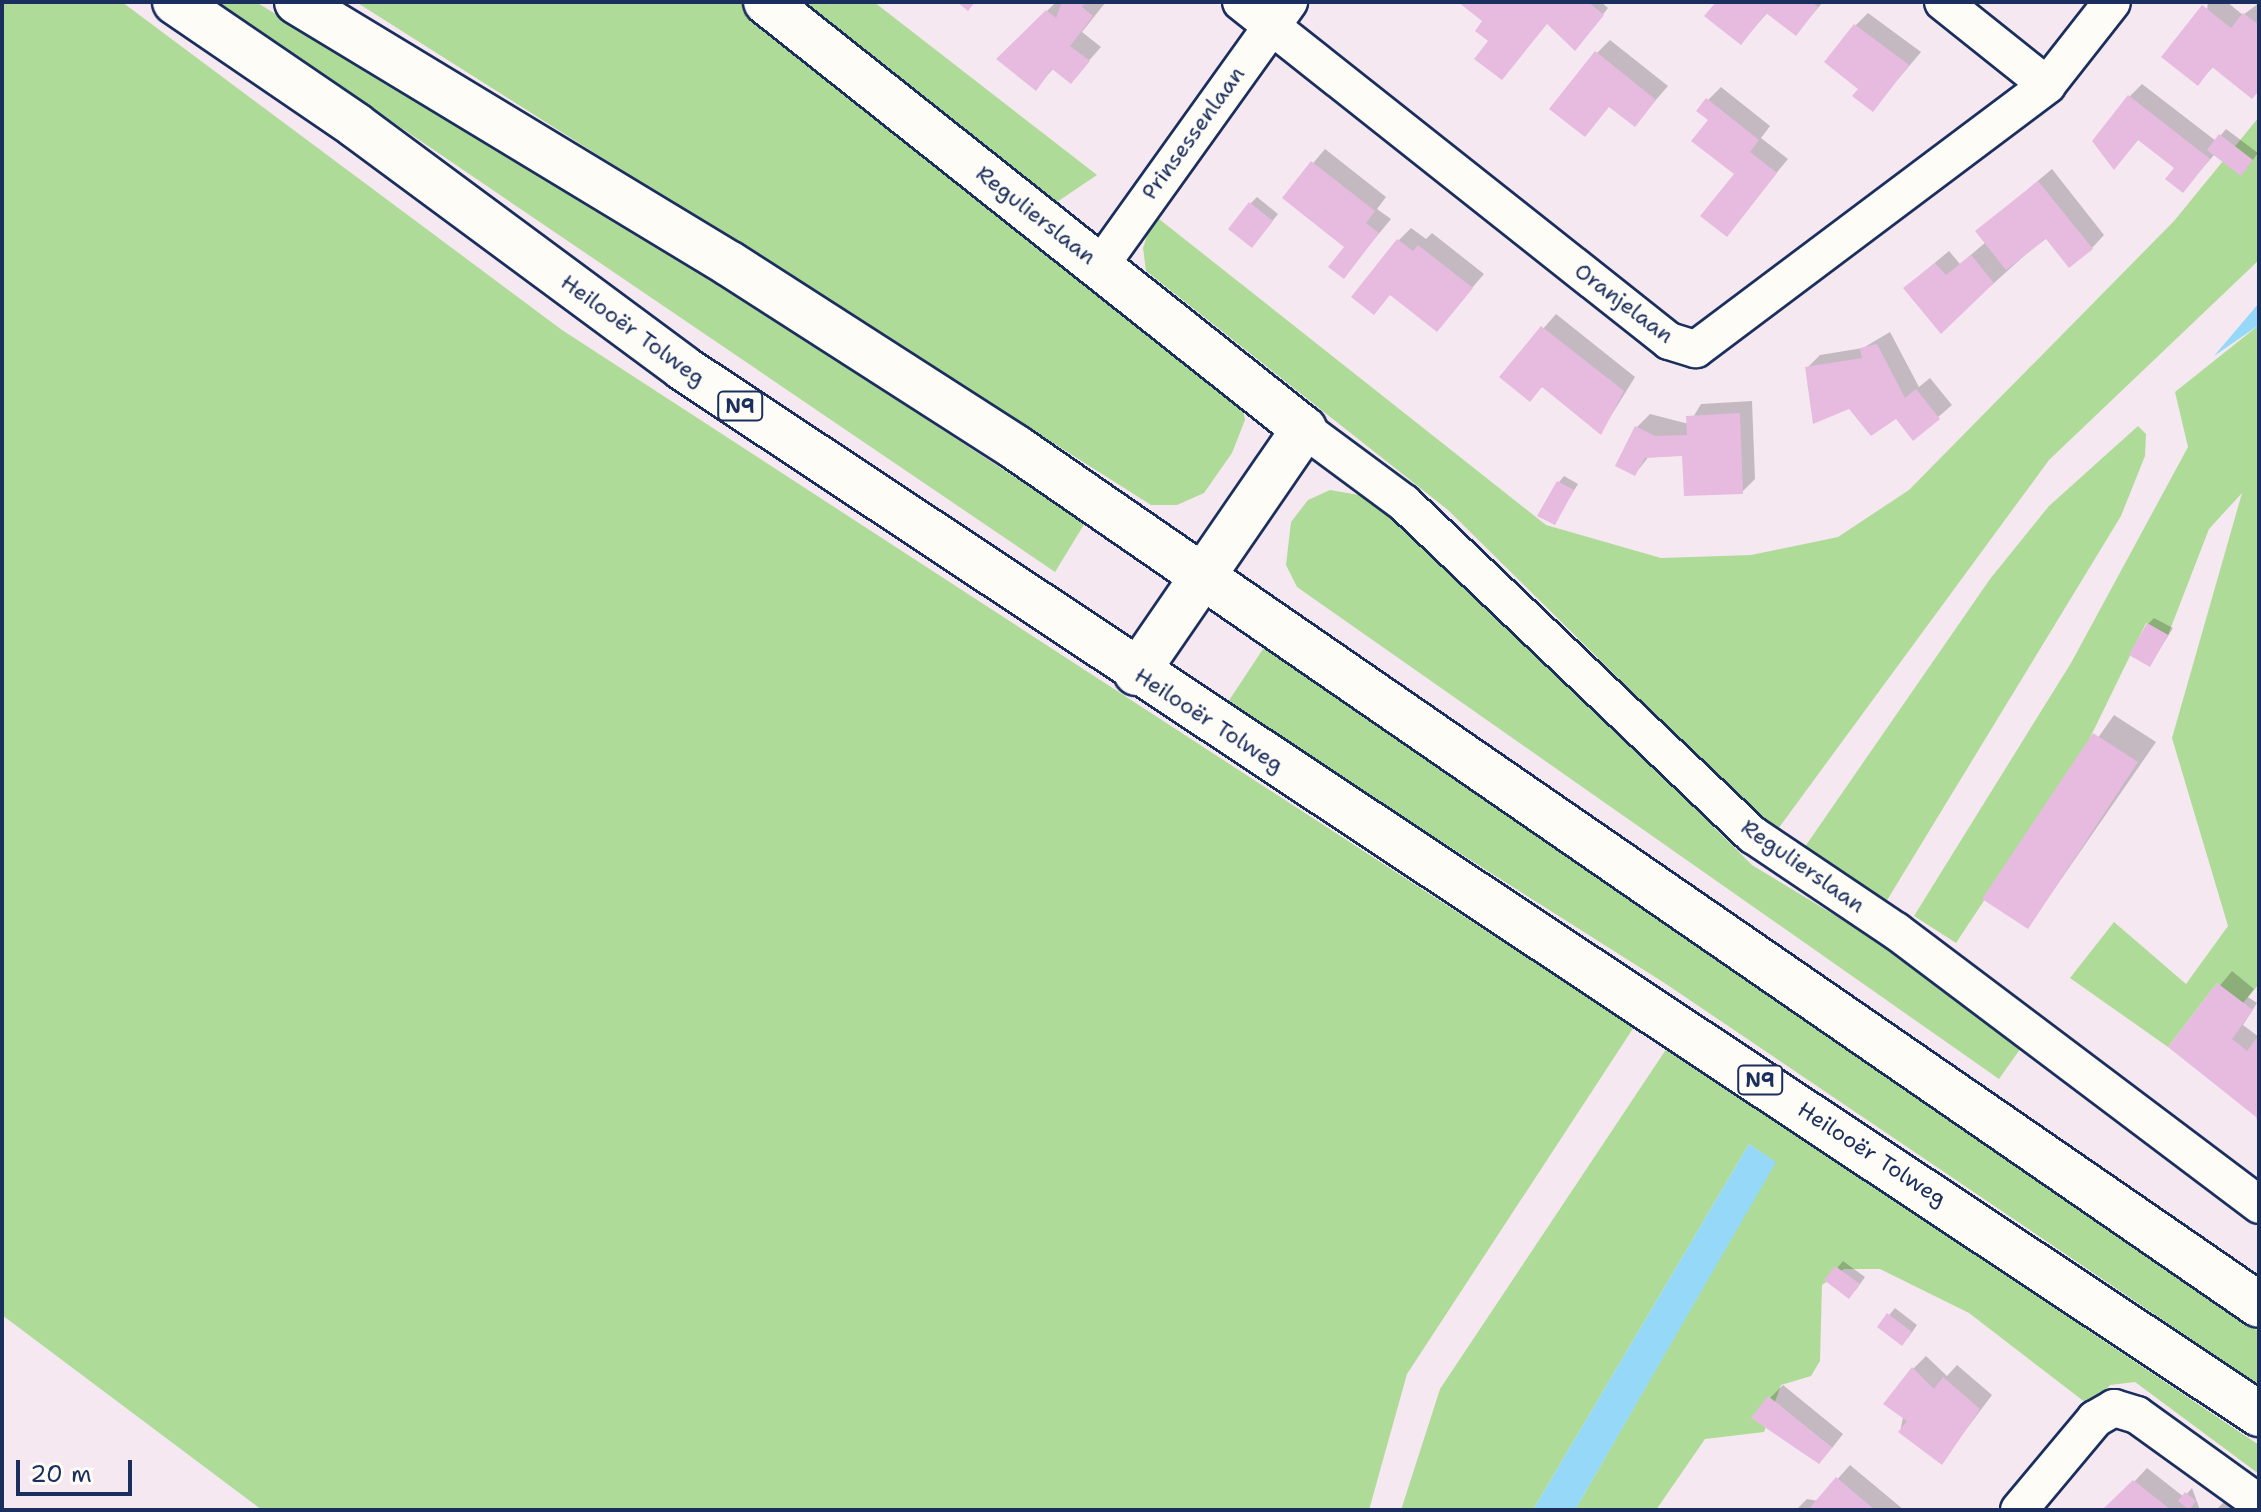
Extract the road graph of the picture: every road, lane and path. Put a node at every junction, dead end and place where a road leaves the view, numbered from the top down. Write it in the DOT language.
graph roads {
  1 [pos="175,2"];
  2 [pos="297,2"];
  3 [pos="766,2"];
  4 [pos="1241,2"];
  5 [pos="1943,2"];
  6 [pos="2112,2"];
  7 [pos="1280,14"];
  8 [pos="2047,85"];
  9 [pos="1100,266"];
  10 [pos="1304,429"];
  11 [pos="1206,574"];
  12 [pos="1136,673"];
  13 [pos="2259,1205"];
  14 [pos="2259,1305"];
  15 [pos="2259,1414"];
  16 [pos="2259,1503"];
  17 [pos="2019,1510"];
  1 -- 12 [label="main road, Heilooër Tolweg / N9"];
  2 -- 11 [label="main road"];
  3 -- 9 [label="main road, Regulierslaan"];
  4 -- 7 [label="street, Oranjelaan"];
  5 -- 8 [label="street"];
  6 -- 8 [label="street, Oranjelaan"];
  7 -- 8 [label="street, Oranjelaan"];
  7 -- 9 [label="street, Prinsessenlaan"];
  9 -- 10 [label="main road, Regulierslaan"];
  10 -- 11 [label="main road"];
  10 -- 13 [label="street, Regulierslaan"];
  11 -- 12 [label="main road"];
  11 -- 14 [label="main road"];
  12 -- 15 [label="main road, Heilooër Tolweg / N9"];
  16 -- 17 [label="street"];
}
